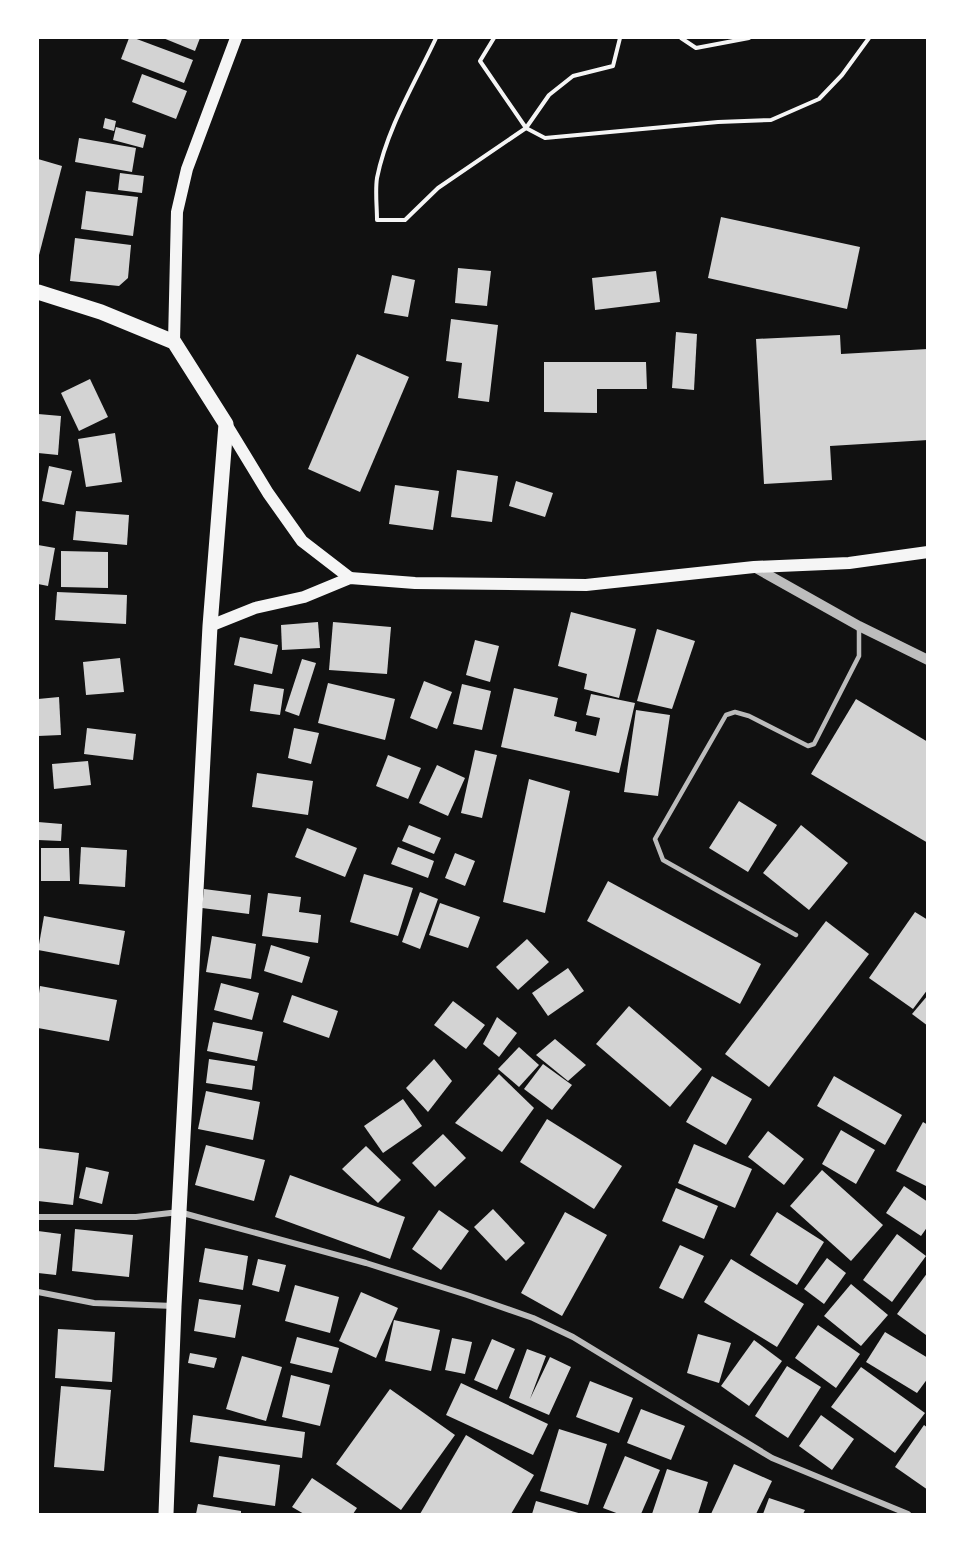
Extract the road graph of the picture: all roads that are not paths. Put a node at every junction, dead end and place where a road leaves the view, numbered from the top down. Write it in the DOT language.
graph roads {
  1 [pos="236,38"];
  2 [pos="38,292"];
  3 [pos="174,342"];
  4 [pos="225,424"];
  5 [pos="927,552"];
  6 [pos="754,567"];
  7 [pos="350,578"];
  8 [pos="210,626"];
  9 [pos="859,626"];
  10 [pos="927,660"];
  11 [pos="796,935"];
  12 [pos="179,1212"];
  13 [pos="39,1217"];
  14 [pos="38,1292"];
  15 [pos="174,1306"];
  16 [pos="166,1515"];
  17 [pos="908,1515"];
  1 -- 3 [label="main road"];
  2 -- 3 [label="main road"];
  3 -- 4 [label="main road"];
  4 -- 7 [label="main road"];
  4 -- 8 [label="main road"];
  5 -- 6 [label="main road"];
  6 -- 7 [label="main road"];
  6 -- 9 [label="street"];
  7 -- 8 [label="main road"];
  8 -- 12 [label="main road"];
  9 -- 10 [label="street"];
  9 -- 11 [label="lane"];
  12 -- 13 [label="street"];
  12 -- 15 [label="main road"];
  12 -- 17 [label="street"];
  14 -- 15 [label="street"];
  15 -- 16 [label="main road"];
}
